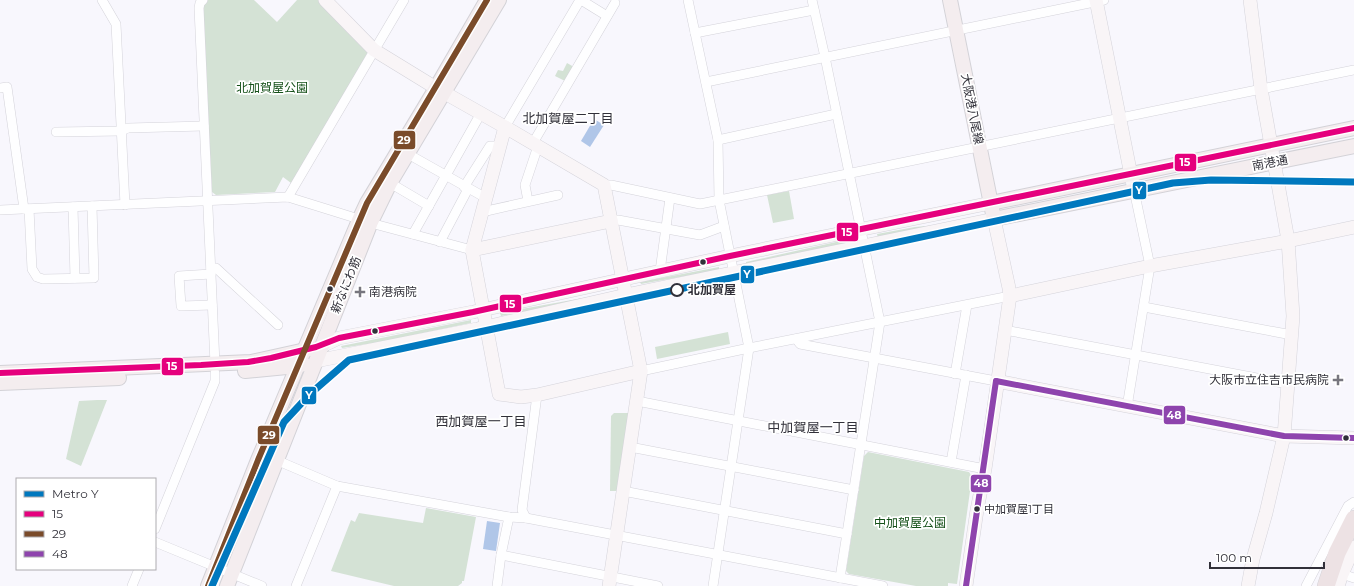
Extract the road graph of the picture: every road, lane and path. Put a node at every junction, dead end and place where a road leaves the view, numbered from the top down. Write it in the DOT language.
graph roads {
  1 [pos="102,0"];
  2 [pos="203,0"];
  3 [pos="325,0"];
  4 [pos="404,0"];
  5 [pos="487,0"];
  6 [pos="499,0"];
  7 [pos="580,0"];
  8 [pos="688,0"];
  9 [pos="812,0"];
  10 [pos="950,0"];
  11 [pos="1099,0"];
  12 [pos="1250,0"];
  13 [pos="615,3"];
  14 [pos="814,10"];
  15 [pos="607,16"];
  16 [pos="956,30"];
  17 [pos="695,33"];
  18 [pos="374,50"];
  19 [pos="825,57"];
  20 [pos="1354,70"];
  21 [pos="706,82"];
  22 [pos="0,88"];
  23 [pos="1261,89"];
  24 [pos="440,90"];
  25 [pos="481,113"];
  26 [pos="836,114"];
  27 [pos="1120,118"];
  28 [pos="204,126"];
  29 [pos="505,127"];
  30 [pos="1354,128"];
  31 [pos="121,131"];
  32 [pos="56,132"];
  33 [pos="718,140"];
  34 [pos="535,145"];
  35 [pos="1271,145"];
  36 [pos="500,146"];
  37 [pos="1354,146"];
  38 [pos="980,147"];
  39 [pos="408,154"];
  40 [pos="1275,162"];
  41 [pos="849,173"];
  42 [pos="1131,174"];
  43 [pos="446,176"];
  44 [pos="390,184"];
  45 [pos="604,185"];
  46 [pos="466,188"];
  47 [pos="1134,190"];
  48 [pos="558,195"];
  49 [pos="288,197"];
  50 [pos="486,198"];
  51 [pos="670,198"];
  52 [pos="207,200"];
  53 [pos="719,200"];
  54 [pos="528,201"];
  55 [pos="991,203"];
  56 [pos="125,205"];
  57 [pos="92,206"];
  58 [pos="429,206"];
  59 [pos="73,207"];
  60 [pos="26,209"];
  61 [pos="0,210"];
  62 [pos="482,212"];
  63 [pos="994,219"];
  64 [pos="365,220"];
  65 [pos="611,222"];
  66 [pos="724,226"];
  67 [pos="1354,227"];
  68 [pos="666,229"];
  69 [pos="861,229"];
  70 [pos="413,234"];
  71 [pos="1288,241"];
  72 [pos="440,242"];
  73 [pos="865,246"];
  74 [pos="472,250"];
  75 [pos="730,256"];
  76 [pos="1150,266"];
  77 [pos="211,271"];
  78 [pos="660,271"];
  79 [pos="734,273"];
  80 [pos="75,278"];
  81 [pos="623,280"];
  82 [pos="626,295"];
  83 [pos="1010,296"];
  84 [pos="212,305"];
  85 [pos="967,305"];
  86 [pos="1144,306"];
  87 [pos="483,309"];
  88 [pos="880,322"];
  89 [pos="278,325"];
  90 [pos="486,326"];
  91 [pos="1005,330"];
  92 [pos="1292,335"];
  93 [pos="796,339"];
  94 [pos="322,346"];
  95 [pos="749,348"];
  96 [pos="304,351"];
  97 [pos="1136,355"];
  98 [pos="875,358"];
  99 [pos="316,361"];
  100 [pos="297,366"];
  101 [pos="215,369"];
  102 [pos="641,371"];
  103 [pos="0,373"];
  104 [pos="955,374"];
  105 [pos="966,376"];
  106 [pos="996,381"];
  107 [pos="0,383"];
  108 [pos="1288,384"];
  109 [pos="538,395"];
  110 [pos="637,401"];
  111 [pos="1127,407"];
  112 [pos="738,421"];
  113 [pos="1284,436"];
  114 [pos="1354,438"];
  115 [pos="861,445"];
  116 [pos="630,447"];
  117 [pos="276,460"];
  118 [pos="951,462"];
  119 [pos="731,468"];
  120 [pos="985,469"];
  121 [pos="337,486"];
  122 [pos="854,490"];
  123 [pos="623,491"];
  124 [pos="1354,502"];
  125 [pos="1354,508"];
  126 [pos="724,511"];
  127 [pos="509,517"];
  128 [pos="526,518"];
  129 [pos="1354,519"];
  130 [pos="156,527"];
  131 [pos="847,534"];
  132 [pos="616,535"];
  133 [pos="1354,541"];
  134 [pos="156,542"];
  135 [pos="1354,547"];
  136 [pos="718,554"];
  137 [pos="501,555"];
  138 [pos="216,567"];
  139 [pos="139,570"];
  140 [pos="840,578"];
  141 [pos="229,580"];
  142 [pos="610,581"];
  143 [pos="1339,583"];
  144 [pos="132,586"];
  145 [pos="208,586"];
  146 [pos="262,586"];
  147 [pos="296,586"];
  148 [pos="497,586"];
  149 [pos="658,586"];
  150 [pos="713,586"];
  151 [pos="883,586"];
  152 [pos="966,586"];
  153 [pos="1248,586"];
  154 [pos="1306,586"];
  155 [pos="1319,586"];
  1 -- 31 [label="street"];
  2 -- 28 [label="street"];
  3 -- 18 [label="street"];
  4 -- 18 [label="street"];
  5 -- 24 [label="main road, 新なにわ筋"];
  6 -- 24 [label="main road, 新なにわ筋"];
  7 -- 15 [label="street"];
  7 -- 29 [label="street"];
  8 -- 17 [label="street"];
  9 -- 14 [label="street"];
  10 -- 16 [label="main road, 大阪港八尾線"];
  11 -- 16 [label="street"];
  11 -- 27 [label="street"];
  12 -- 23 [label="street"];
  13 -- 15 [label="street"];
  14 -- 17 [label="street"];
  14 -- 19 [label="street"];
  15 -- 34 [label="street"];
  16 -- 19 [label="street"];
  16 -- 38 [label="main road, 大阪港八尾線"];
  17 -- 21 [label="street"];
  18 -- 24 [label="street"];
  18 -- 49 [label="street"];
  19 -- 21 [label="street"];
  19 -- 26 [label="street"];
  20 -- 23 [label="street"];
  21 -- 33 [label="street"];
  22 -- 60 [label="street"];
  23 -- 27 [label="street"];
  23 -- 35 [label="street"];
  24 -- 25 [label="street"];
  24 -- 39 [label="main road, 新なにわ筋"];
  24 -- 64 [label="main road, 新なにわ筋"];
  25 -- 29 [label="street"];
  25 -- 43 [label="street"];
  26 -- 33 [label="street"];
  26 -- 41 [label="street"];
  27 -- 38 [label="street"];
  27 -- 42 [label="street"];
  28 -- 31 [label="street"];
  28 -- 52 [label="street"];
  29 -- 34 [label="street"];
  29 -- 36 [label="street"];
  30 -- 35 [label="main road, 南港通"];
  31 -- 32 [label="street"];
  31 -- 56 [label="street"];
  33 -- 53 [label="street"];
  34 -- 45 [label="street"];
  34 -- 54 [label="street"];
  35 -- 40 [label="street"];
  35 -- 42 [label="main road, 南港通"];
  36 -- 46 [label="street"];
  36 -- 50 [label="street"];
  37 -- 40 [label="main road, 南港通"];
  38 -- 41 [label="street"];
  38 -- 55 [label="main road, 大阪港八尾線"];
  39 -- 43 [label="street"];
  39 -- 44 [label="main road, 新なにわ筋"];
  40 -- 47 [label="main road, 南港通"];
  40 -- 71 [label="street"];
  41 -- 53 [label="street"];
  41 -- 69 [label="street"];
  42 -- 47 [label="street"];
  42 -- 55 [label="main road, 南港通"];
  43 -- 46 [label="street"];
  43 -- 58 [label="street"];
  44 -- 58 [label="street"];
  44 -- 64 [label="main road, 新なにわ筋"];
  45 -- 51 [label="street"];
  45 -- 65 [label="street"];
  46 -- 50 [label="street"];
  46 -- 72 [label="street"];
  47 -- 63 [label="main road, 南港通"];
  47 -- 76 [label="street"];
  48 -- 54 [label="street"];
  49 -- 52 [label="street"];
  49 -- 64 [label="street"];
  50 -- 62 [label="street"];
  51 -- 53 [label="street"];
  51 -- 68 [label="street"];
  52 -- 56 [label="street"];
  52 -- 77 [label="street"];
  53 -- 66 [label="street"];
  54 -- 62 [label="street"];
  55 -- 63 [label="main road, 大阪港八尾線"];
  55 -- 69 [label="street, 南港通"];
  56 -- 57 [label="street"];
  57 -- 59 [label="street"];
  57 -- 80 [label="street"];
  58 -- 70 [label="street"];
  59 -- 60 [label="street"];
  59 -- 80 [label="street"];
  60 -- 61 [label="street"];
  60 -- 80 [label="street"];
  62 -- 74 [label="street"];
  63 -- 73 [label="street, 南港通"];
  63 -- 83 [label="street"];
  64 -- 70 [label="street"];
  64 -- 94 [label="main road, 新なにわ筋"];
  64 -- 96 [label="main road, 新なにわ筋"];
  65 -- 68 [label="street"];
  65 -- 74 [label="street"];
  65 -- 81 [label="street"];
  66 -- 68 [label="street"];
  66 -- 75 [label="street"];
  67 -- 71 [label="street"];
  68 -- 78 [label="street"];
  69 -- 73 [label="street"];
  69 -- 75 [label="street, 南港通"];
  70 -- 72 [label="street"];
  71 -- 76 [label="street"];
  71 -- 92 [label="street"];
  72 -- 74 [label="street"];
  73 -- 79 [label="street, 南港通"];
  73 -- 88 [label="street"];
  74 -- 87 [label="street"];
  75 -- 78 [label="street, 南港通"];
  75 -- 79 [label="street"];
  76 -- 83 [label="street"];
  76 -- 86 [label="street"];
  77 -- 84 [label="street"];
  77 -- 84 [label="street"];
  77 -- 89 [label="street"];
  78 -- 81 [label="street, 南港通"];
  79 -- 82 [label="street, 南港通"];
  79 -- 95 [label="street"];
  81 -- 82 [label="street"];
  81 -- 87 [label="street, 南港通"];
  82 -- 90 [label="street, 南港通"];
  82 -- 102 [label="street"];
  83 -- 85 [label="street"];
  83 -- 91 [label="street"];
  84 -- 101 [label="street"];
  85 -- 88 [label="street"];
  85 -- 104 [label="street"];
  86 -- 92 [label="street"];
  86 -- 97 [label="street"];
  87 -- 90 [label="street"];
  87 -- 94 [label="street, 南港通"];
  88 -- 93 [label="street"];
  88 -- 98 [label="street"];
  90 -- 99 [label="street, 南港通"];
  90 -- 109 [label="street"];
  91 -- 97 [label="street"];
  91 -- 106 [label="street"];
  92 -- 108 [label="street"];
  93 -- 95 [label="street"];
  93 -- 98 [label="street"];
  94 -- 96 [label="main road"];
  94 -- 99 [label="main road, 新なにわ筋"];
  95 -- 102 [label="street"];
  95 -- 112 [label="street"];
  96 -- 100 [label="main road, 新なにわ筋"];
  96 -- 101 [label="main road"];
  97 -- 108 [label="street"];
  97 -- 111 [label="street"];
  98 -- 104 [label="street"];
  98 -- 115 [label="street"];
  99 -- 100 [label="main road"];
  99 -- 117 [label="main road, 新なにわ筋"];
  100 -- 101 [label="main road"];
  100 -- 138 [label="main road, 新なにわ筋"];
  101 -- 103 [label="main road"];
  101 -- 107 [label="main road"];
  101 -- 130 [label="street"];
  102 -- 109 [label="street"];
  102 -- 110 [label="street"];
  104 -- 105 [label="street"];
  105 -- 106 [label="street"];
  105 -- 118 [label="street"];
  106 -- 111 [label="street"];
  106 -- 120 [label="street"];
  108 -- 113 [label="street"];
  109 -- 128 [label="street"];
  110 -- 112 [label="street"];
  110 -- 116 [label="street"];
  111 -- 113 [label="street"];
  112 -- 115 [label="street"];
  112 -- 119 [label="street"];
  113 -- 114 [label="street"];
  113 -- 153 [label="street"];
  115 -- 118 [label="street"];
  115 -- 122 [label="street"];
  116 -- 119 [label="street"];
  116 -- 123 [label="street"];
  117 -- 121 [label="street"];
  117 -- 141 [label="main road, 新なにわ筋"];
  118 -- 120 [label="street"];
  119 -- 122 [label="street"];
  119 -- 126 [label="street"];
  120 -- 152 [label="street"];
  121 -- 127 [label="street"];
  121 -- 147 [label="street"];
  122 -- 131 [label="street"];
  123 -- 126 [label="street"];
  123 -- 132 [label="street"];
  124 -- 154 [label="street"];
  125 -- 155 [label="street"];
  126 -- 131 [label="street"];
  126 -- 136 [label="street"];
  127 -- 128 [label="street"];
  127 -- 137 [label="street"];
  128 -- 132 [label="street"];
  129 -- 143 [label="highway"];
  131 -- 140 [label="street"];
  132 -- 136 [label="street"];
  132 -- 142 [label="street"];
  133 -- 143 [label="highway"];
  134 -- 138 [label="street"];
  135 -- 143 [label="street"];
  136 -- 140 [label="street"];
  136 -- 150 [label="street"];
  137 -- 142 [label="street"];
  137 -- 148 [label="street"];
  138 -- 141 [label="street"];
  138 -- 145 [label="main road, 新なにわ筋"];
  139 -- 144 [label="street"];
  140 -- 151 [label="street"];
  141 -- 146 [label="street"];
  142 -- 149 [label="street"];
}
